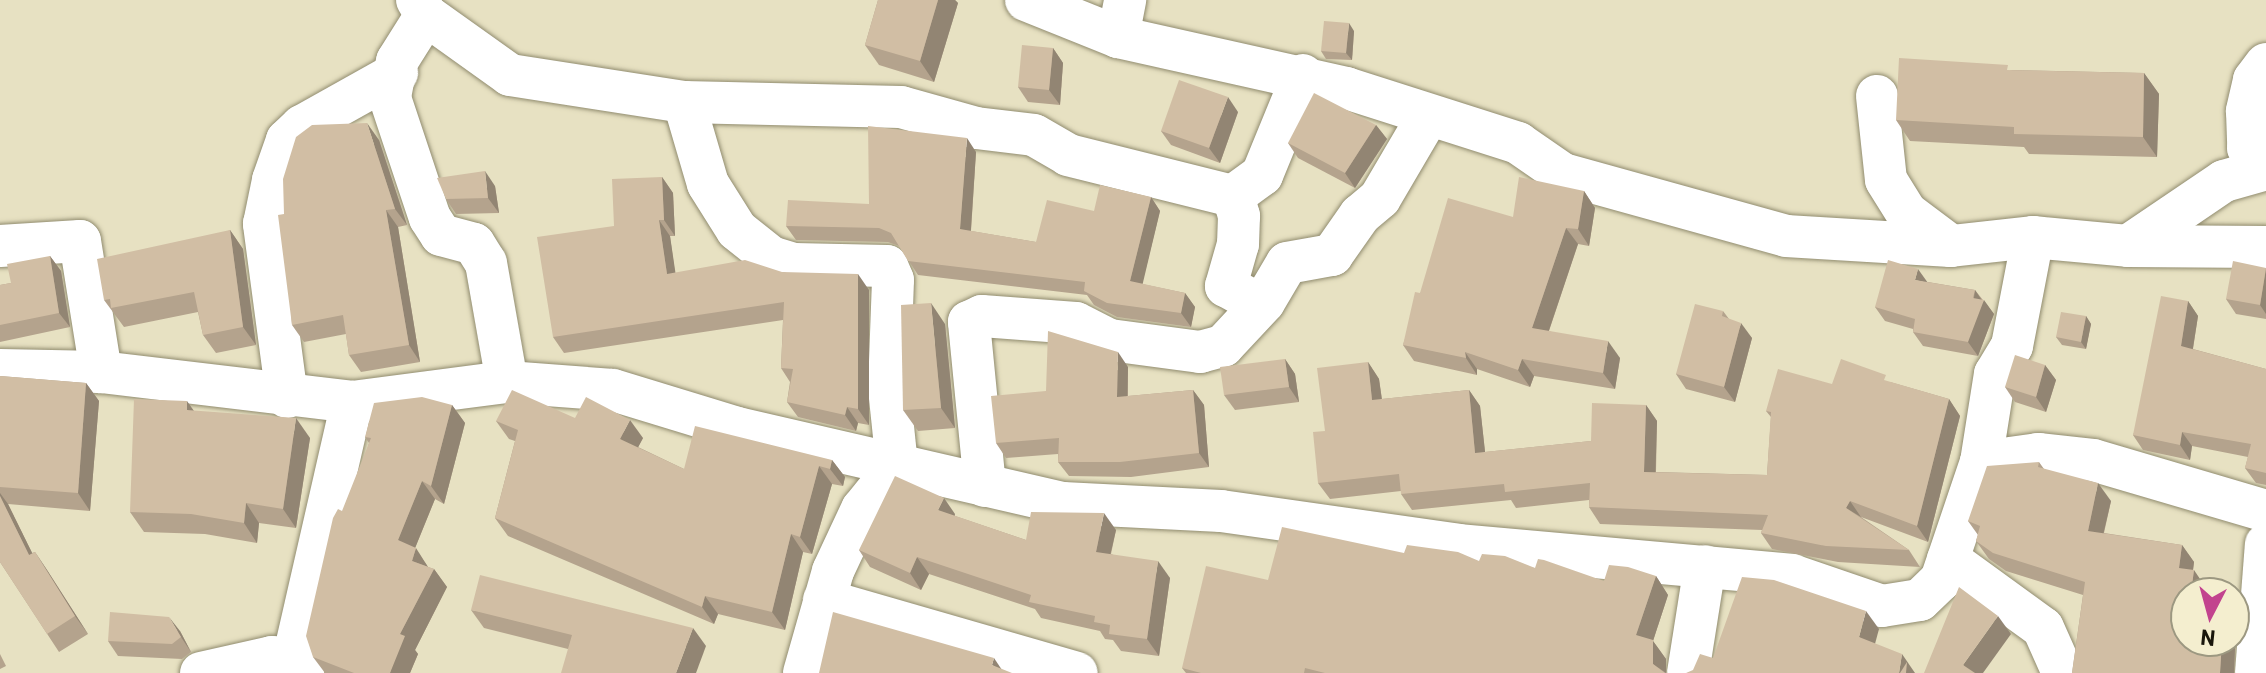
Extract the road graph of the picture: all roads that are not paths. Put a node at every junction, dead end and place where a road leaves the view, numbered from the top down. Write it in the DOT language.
graph roads {
  1 [pos="1026,0"];
  2 [pos="422,7"];
  3 [pos="1122,18"];
  4 [pos="2266,64"];
  5 [pos="397,73"];
  6 [pos="1303,75"];
  7 [pos="1877,96"];
  8 [pos="684,102"];
  9 [pos="1427,118"];
  10 [pos="2266,167"];
  11 [pos="1233,196"];
  12 [pos="2033,237"];
  13 [pos="0,246"];
  14 [pos="1951,246"];
  15 [pos="2128,246"];
  16 [pos="2266,247"];
  17 [pos="1260,305"];
  18 [pos="0,370"];
  19 [pos="101,372"];
  20 [pos="507,382"];
  21 [pos="287,397"];
  22 [pos="352,402"];
  23 [pos="1981,462"];
  24 [pos="897,466"];
  25 [pos="985,486"];
  26 [pos="2266,511"];
  27 [pos="2266,544"];
  28 [pos="1948,559"];
  29 [pos="1705,566"];
  30 [pos="824,600"];
  31 [pos="294,669"];
  32 [pos="201,673"];
  33 [pos="804,673"];
  34 [pos="1077,673"];
  35 [pos="1688,673"];
  36 [pos="2063,673"];
  37 [pos="2256,673"];
  1 -- 3 [label="street"];
  2 -- 5 [label="street"];
  2 -- 8 [label="street"];
  3 -- 6 [label="street"];
  4 -- 10 [label="street"];
  5 -- 20 [label="street"];
  5 -- 21 [label="street"];
  6 -- 9 [label="street"];
  6 -- 11 [label="street"];
  7 -- 14 [label="street"];
  8 -- 11 [label="street"];
  8 -- 24 [label="street"];
  9 -- 14 [label="street"];
  9 -- 17 [label="street"];
  10 -- 15 [label="street"];
  11 -- 17 [label="street"];
  12 -- 14 [label="street"];
  12 -- 15 [label="street"];
  12 -- 23 [label="street"];
  13 -- 19 [label="street"];
  15 -- 16 [label="street"];
  17 -- 25 [label="street"];
  18 -- 19 [label="street"];
  19 -- 21 [label="street"];
  20 -- 22 [label="street"];
  20 -- 24 [label="street"];
  21 -- 22 [label="street"];
  22 -- 31 [label="street"];
  23 -- 26 [label="street"];
  23 -- 28 [label="street"];
  24 -- 25 [label="street"];
  24 -- 30 [label="street"];
  25 -- 29 [label="street"];
  27 -- 37 [label="street"];
  28 -- 29 [label="street"];
  28 -- 36 [label="street"];
  29 -- 35 [label="street"];
  30 -- 33 [label="street"];
  30 -- 34 [label="street"];
  31 -- 32 [label="street"];
}
